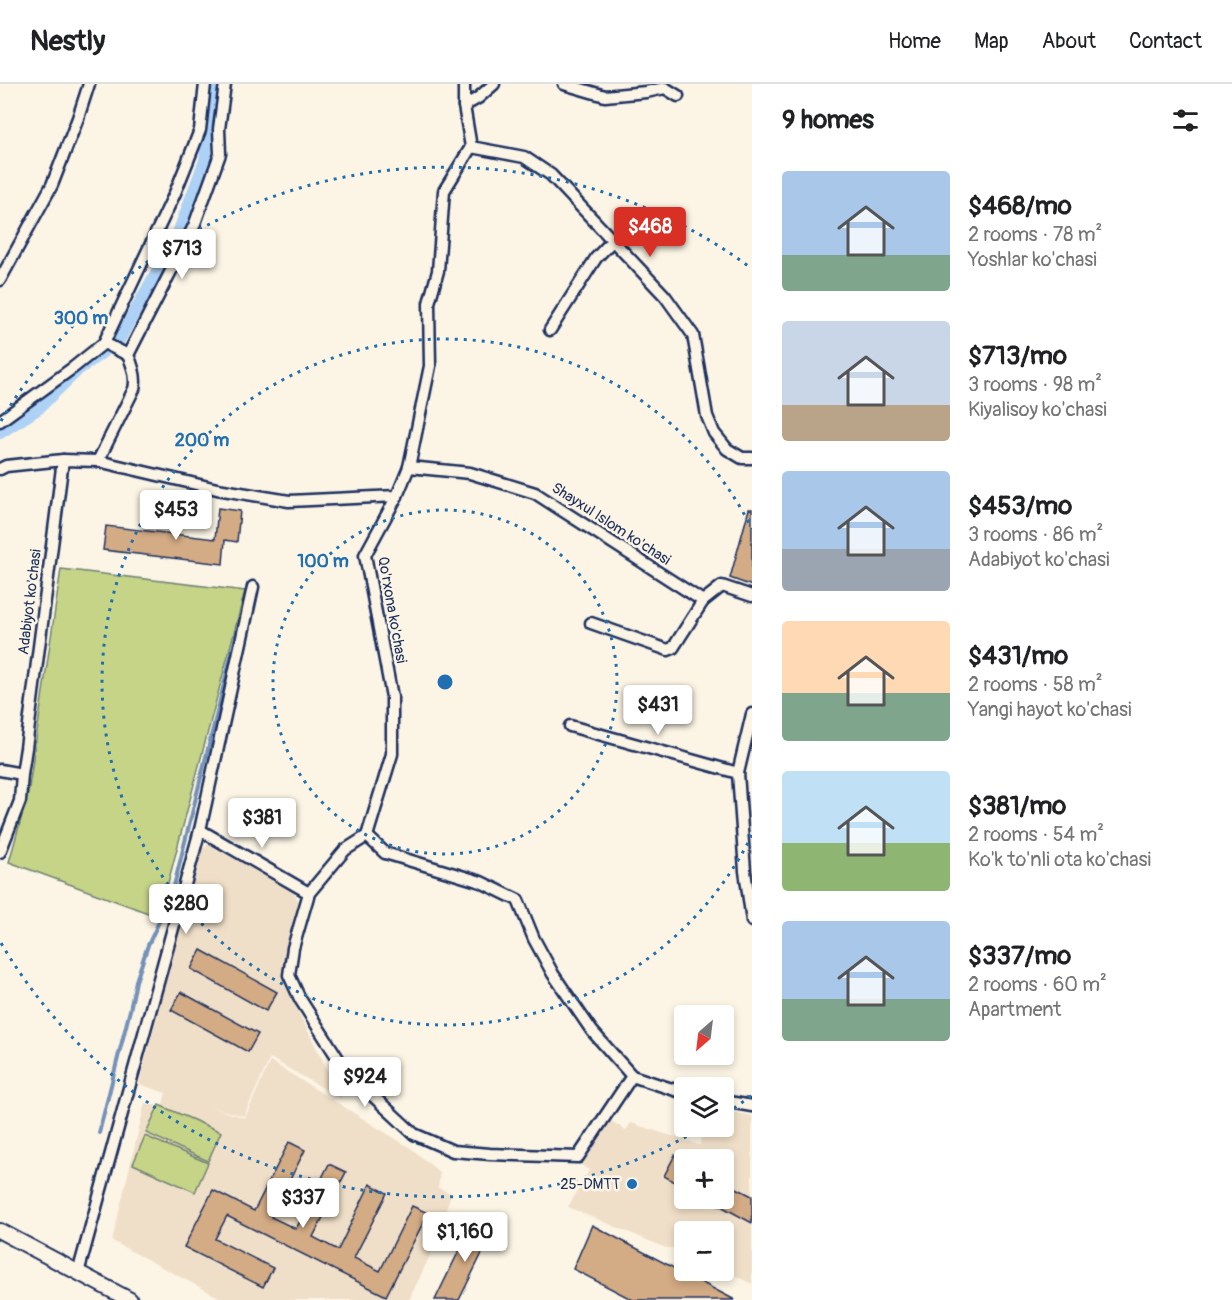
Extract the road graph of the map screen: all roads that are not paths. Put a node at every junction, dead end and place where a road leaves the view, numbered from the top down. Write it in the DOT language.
graph roads {
  1 [pos="89,84"];
  2 [pos="205,84"];
  3 [pos="225,84"];
  4 [pos="464,84"];
  5 [pos="494,84"];
  6 [pos="564,84"];
  7 [pos="678,96"];
  8 [pos="464,106"];
  9 [pos="471,147"];
  10 [pos="613,240"];
  11 [pos="0,280"];
  12 [pos="550,330"];
  13 [pos="104,342"];
  14 [pos="128,355"];
  15 [pos="0,422"];
  16 [pos="752,458"];
  17 [pos="63,460"];
  18 [pos="98,461"];
  19 [pos="409,467"];
  20 [pos="0,469"];
  21 [pos="397,496"];
  22 [pos="253,587"];
  23 [pos="752,596"];
  24 [pos="703,601"];
  25 [pos="591,623"];
  26 [pos="752,714"];
  27 [pos="570,726"];
  28 [pos="0,770"];
  29 [pos="738,773"];
  30 [pos="22,774"];
  31 [pos="200,830"];
  32 [pos="368,836"];
  33 [pos="0,852"];
  34 [pos="309,893"];
  35 [pos="752,921"];
  36 [pos="632,1076"];
  37 [pos="674,1090"];
  38 [pos="734,1103"];
  39 [pos="752,1106"];
  40 [pos="0,1231"];
  41 [pos="78,1273"];
  42 [pos="130,1300"];
  1 -- 11 [label="street"];
  2 -- 13 [label="street"];
  3 -- 14 [label="street"];
  4 -- 8 [label="street"];
  5 -- 8 [label="street"];
  6 -- 7 [label="street"];
  8 -- 9 [label="street"];
  9 -- 10 [label="street"];
  9 -- 19 [label="street, Qo'rxona ko'chasi"];
  10 -- 12 [label="street"];
  10 -- 16 [label="street"];
  13 -- 14 [label="street"];
  13 -- 15 [label="street"];
  14 -- 18 [label="street"];
  17 -- 18 [label="street"];
  17 -- 20 [label="street"];
  17 -- 30 [label="street, Adabiyot ko'chasi"];
  18 -- 21 [label="street"];
  19 -- 21 [label="street, Qo'rxona ko'chasi"];
  19 -- 24 [label="street, Shayxul Islom ko'chasi"];
  21 -- 32 [label="street, Qo'rxona ko'chasi"];
  22 -- 31 [label="street"];
  23 -- 24 [label="street"];
  24 -- 25 [label="street"];
  26 -- 29 [label="street"];
  27 -- 29 [label="street"];
  28 -- 30 [label="street"];
  29 -- 35 [label="street"];
  30 -- 33 [label="street, Adabiyot ko'chasi"];
  31 -- 34 [label="street"];
  31 -- 41 [label="street"];
  32 -- 34 [label="street"];
  32 -- 36 [label="street"];
  34 -- 36 [label="street"];
  36 -- 37 [label="street"];
  38 -- 39 [label="street"];
  40 -- 41 [label="main road"];
  41 -- 42 [label="main road"];
}
